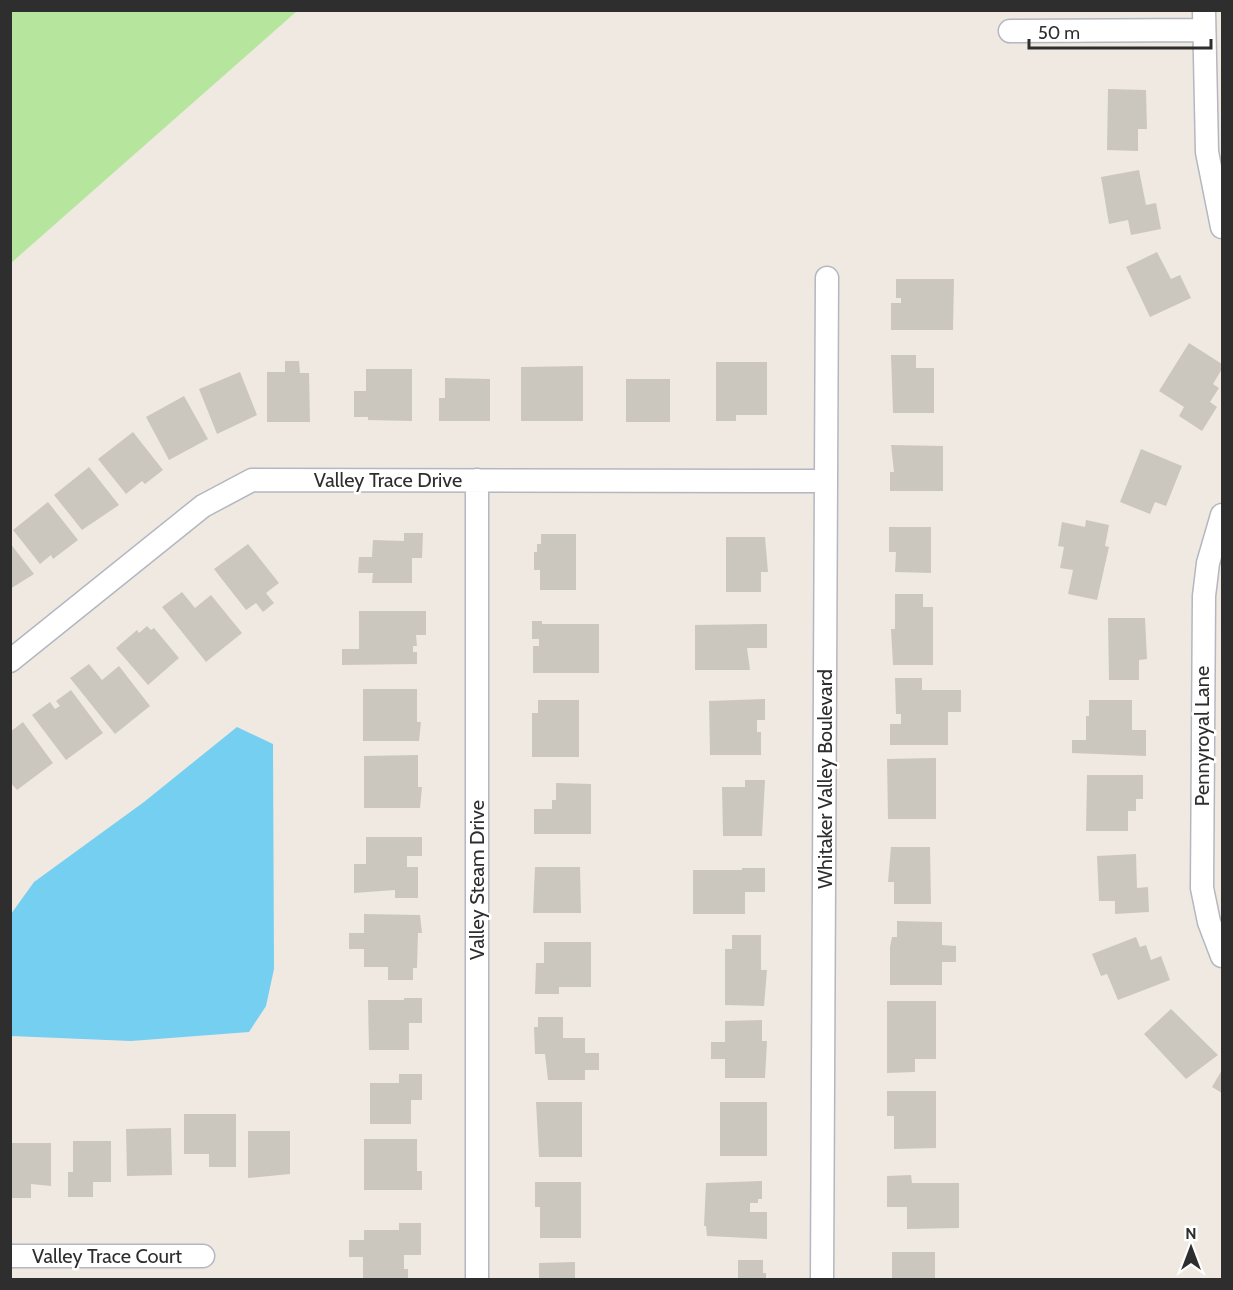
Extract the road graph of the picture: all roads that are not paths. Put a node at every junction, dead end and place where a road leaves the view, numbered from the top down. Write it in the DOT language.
graph roads {
  1 [pos="1204,20"];
  2 [pos="1010,31"];
  3 [pos="1222,226"];
  4 [pos="827,278"];
  5 [pos="477,480"];
  6 [pos="826,481"];
  7 [pos="1222,515"];
  8 [pos="10,661"];
  9 [pos="1222,956"];
  10 [pos="10,1256"];
  11 [pos="203,1256"];
  12 [pos="477,1280"];
  13 [pos="822,1280"];
  1 -- 2 [label="street"];
  1 -- 3 [label="street"];
  4 -- 6 [label="street, Whitaker Valley Boulevard"];
  5 -- 6 [label="street, Valley Trace Drive"];
  5 -- 8 [label="street, Valley Trace Drive"];
  5 -- 12 [label="street, Valley Steam Drive"];
  6 -- 13 [label="street, Whitaker Valley Boulevard"];
  7 -- 9 [label="street, Pennyroyal Lane"];
  10 -- 11 [label="street, Valley Trace Court"];
}
